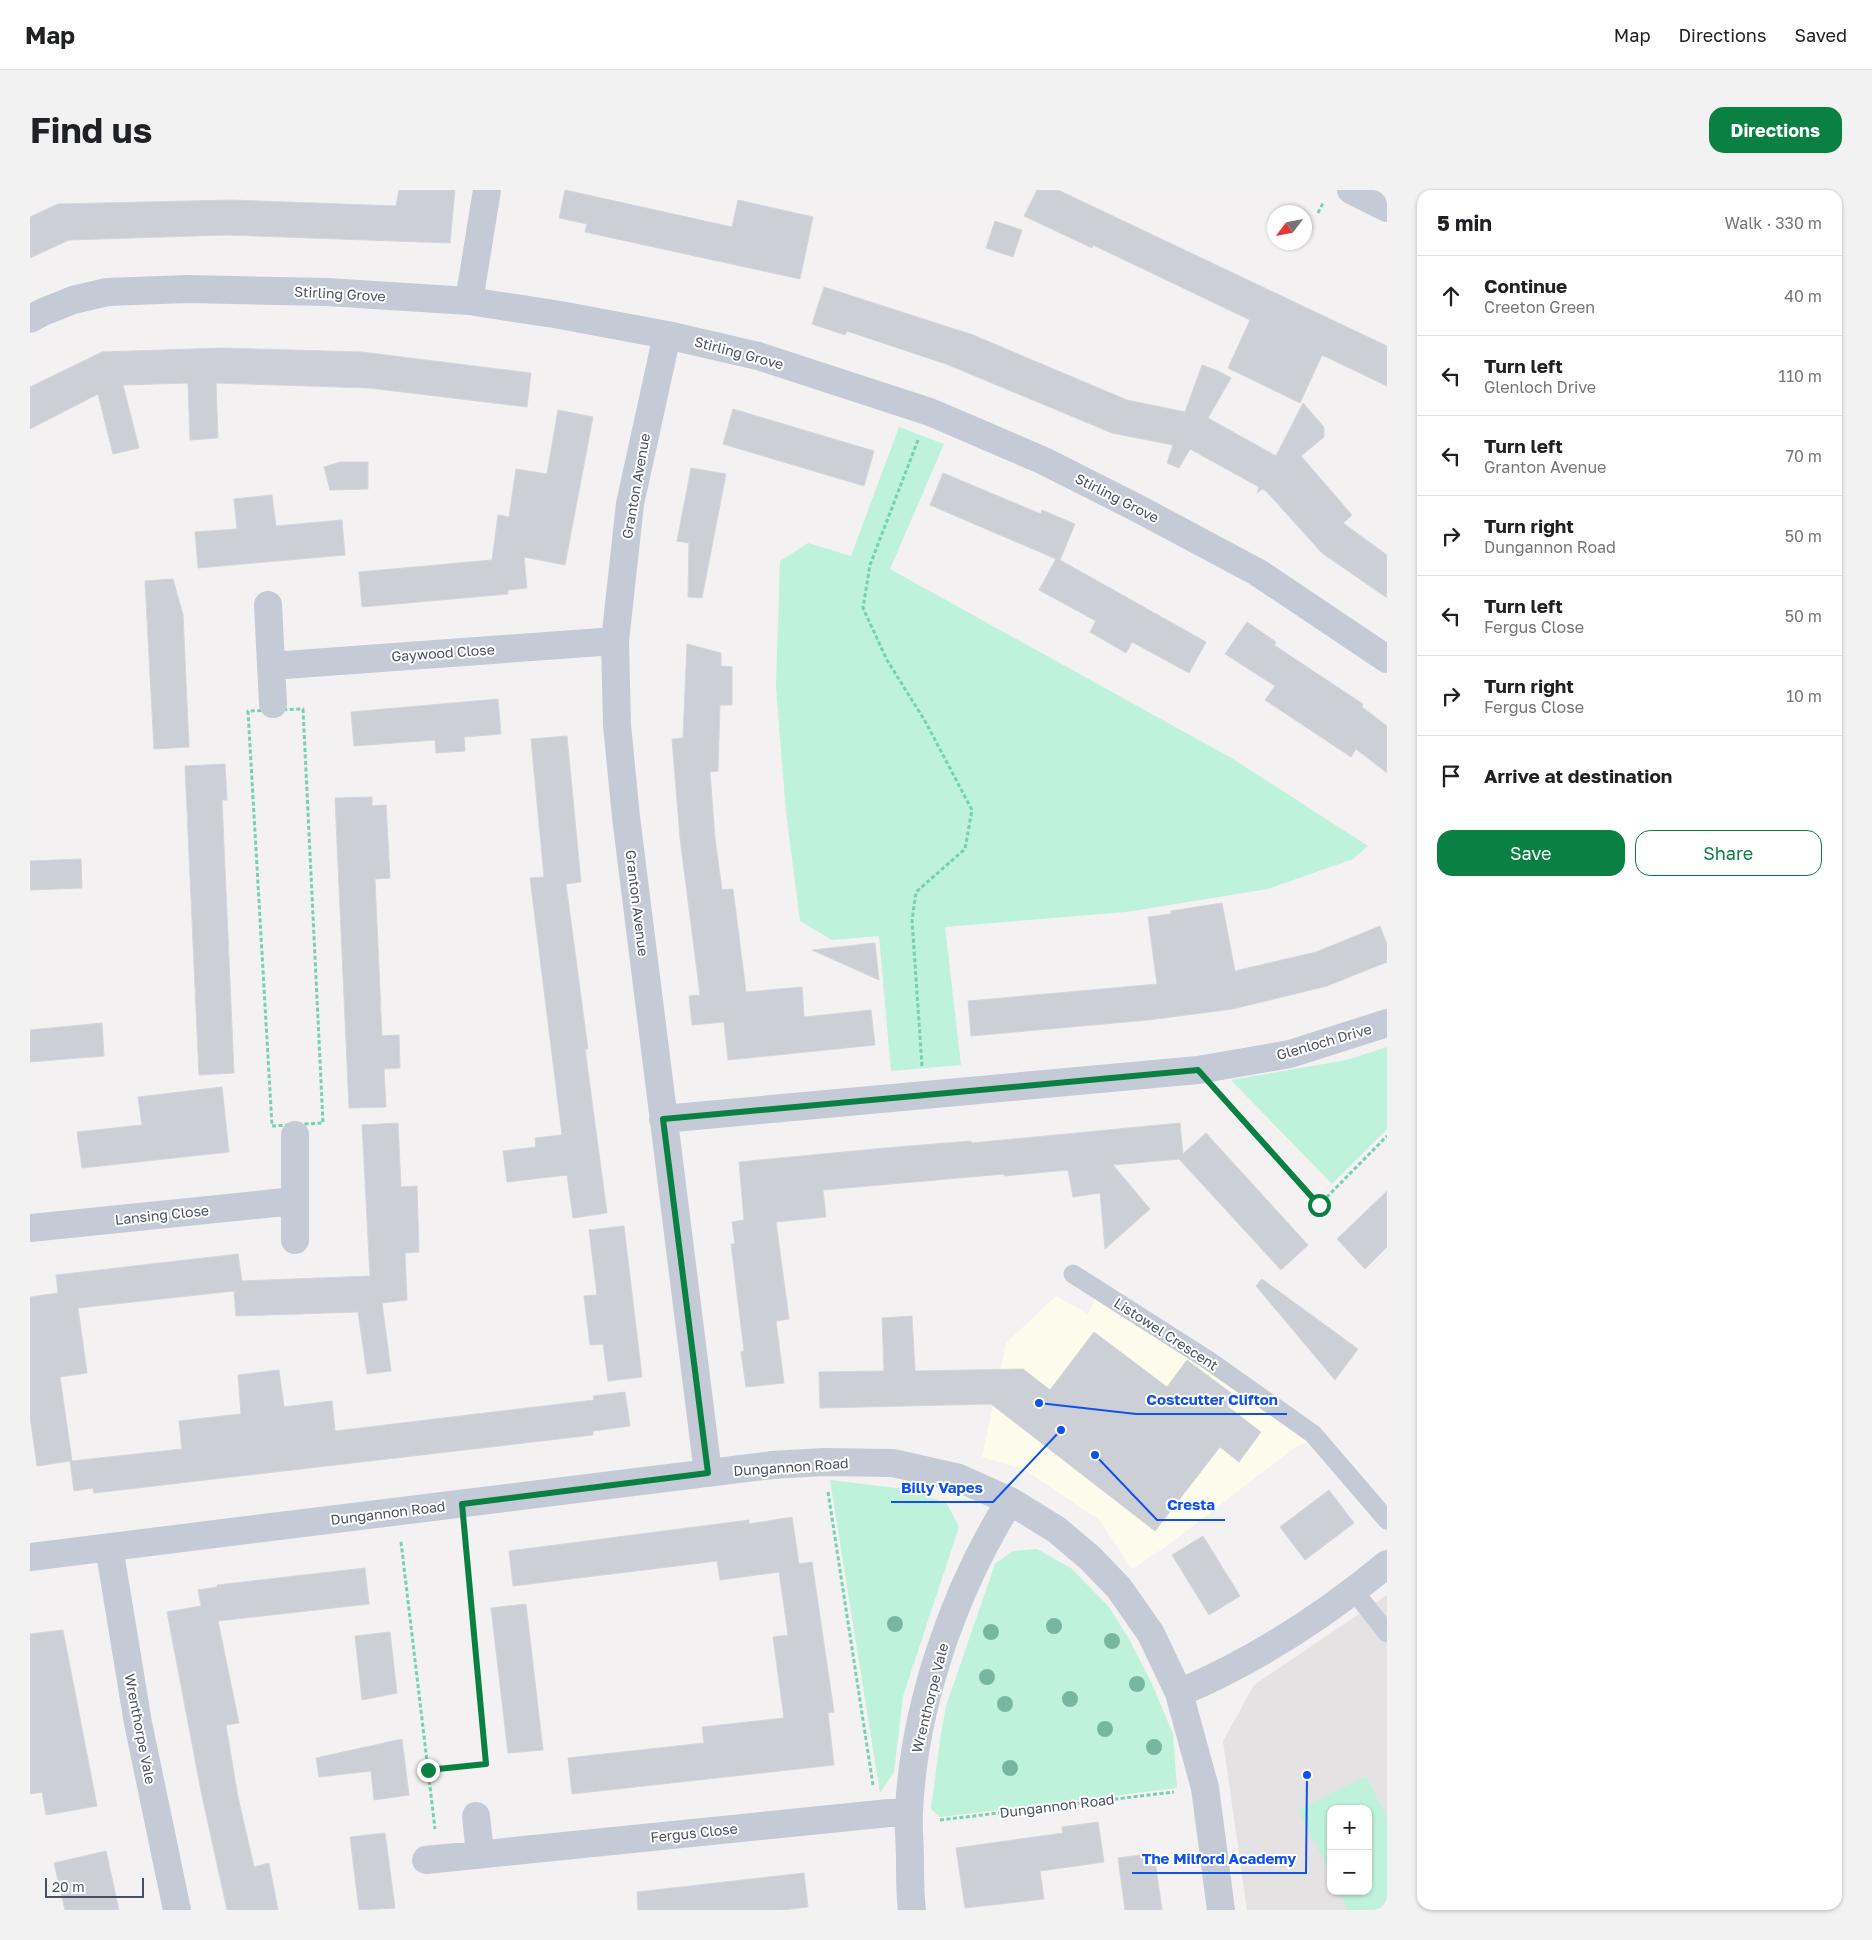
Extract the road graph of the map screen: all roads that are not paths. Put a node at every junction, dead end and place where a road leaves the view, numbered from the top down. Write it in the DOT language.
graph roads {
  1 [pos="487,190"];
  2 [pos="1351,190"];
  3 [pos="1387,208"];
  4 [pos="469,301"];
  5 [pos="30,319"];
  6 [pos="667,335"];
  7 [pos="268,606"];
  8 [pos="615,641"];
  9 [pos="1387,659"];
  10 [pos="272,666"];
  11 [pos="273,704"];
  12 [pos="1387,1023"];
  13 [pos="663,1119"];
  14 [pos="295,1135"];
  15 [pos="295,1201"];
  16 [pos="30,1228"];
  17 [pos="295,1240"];
  18 [pos="1073,1274"];
  19 [pos="708,1473"];
  20 [pos="1010,1501"];
  21 [pos="1387,1520"];
  22 [pos="109,1547"];
  23 [pos="30,1557"];
  24 [pos="1387,1564"];
  25 [pos="1354,1591"];
  26 [pos="1387,1633"];
  27 [pos="1179,1693"];
  28 [pos="476,1816"];
  29 [pos="909,1818"];
  30 [pos="480,1854"];
  31 [pos="432,1859"];
  32 [pos="177,1910"];
  33 [pos="912,1910"];
  34 [pos="1221,1910"];
  1 -- 4 [label="street"];
  2 -- 3 [label="street"];
  4 -- 5 [label="street, Stirling Grove"];
  4 -- 6 [label="street, Stirling Grove"];
  6 -- 8 [label="street, Granton Avenue"];
  6 -- 9 [label="street, Stirling Grove"];
  7 -- 10 [label="street"];
  8 -- 10 [label="street, Gaywood Close"];
  8 -- 13 [label="street, Granton Avenue"];
  10 -- 11 [label="street"];
  12 -- 13 [label="street, Glenloch Drive"];
  13 -- 19 [label="street, Granton Avenue"];
  14 -- 15 [label="street"];
  15 -- 16 [label="street, Lansing Close"];
  15 -- 17 [label="street"];
  18 -- 21 [label="lane, Listowel Crescent"];
  19 -- 20 [label="street, Dungannon Road"];
  19 -- 22 [label="street, Dungannon Road"];
  20 -- 27 [label="street, Dungannon Road"];
  20 -- 29 [label="street, Wrenthorpe Vale"];
  22 -- 23 [label="street, Dungannon Road"];
  22 -- 32 [label="street, Wrenthorpe Vale"];
  24 -- 25 [label="street"];
  25 -- 26 [label="lane"];
  25 -- 27 [label="street"];
  27 -- 34 [label="street, Dungannon Road"];
  28 -- 30 [label="street"];
  29 -- 30 [label="street, Fergus Close"];
  29 -- 33 [label="street, Wrenthorpe Vale"];
  30 -- 31 [label="street, Fergus Close"];
}
